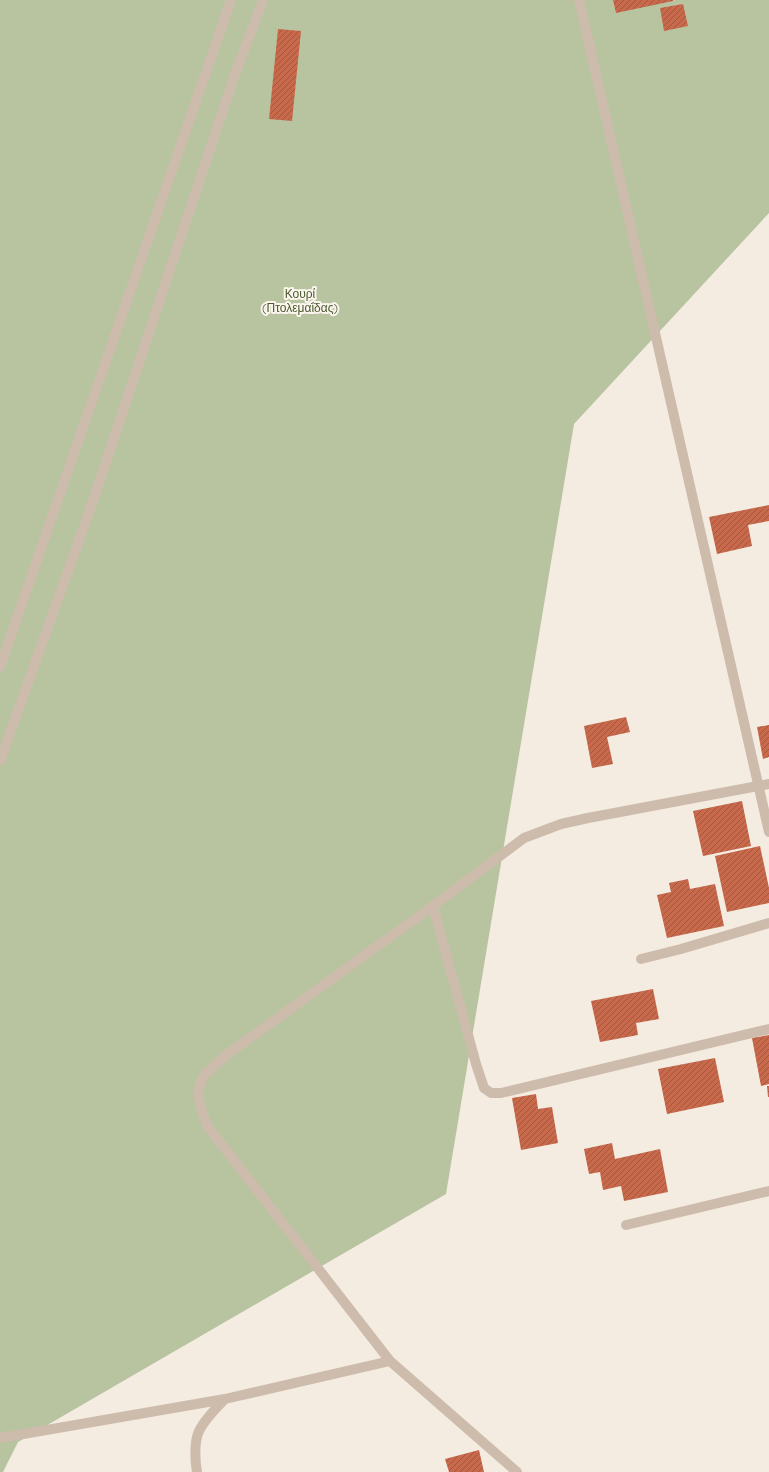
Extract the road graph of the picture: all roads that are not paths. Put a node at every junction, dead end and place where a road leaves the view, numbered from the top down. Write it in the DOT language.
graph roads {
  1 [pos="231,0"];
  2 [pos="263,0"];
  3 [pos="579,0"];
  4 [pos="0,666"];
  5 [pos="0,761"];
  6 [pos="769,784"];
  7 [pos="758,786"];
  8 [pos="769,832"];
  9 [pos="433,906"];
  10 [pos="769,923"];
  11 [pos="641,959"];
  12 [pos="769,1029"];
  13 [pos="769,1191"];
  14 [pos="626,1225"];
  15 [pos="390,1361"];
  16 [pos="225,1398"];
  17 [pos="0,1438"];
  18 [pos="197,1472"];
  19 [pos="518,1472"];
  1 -- 4 [label="street"];
  2 -- 5 [label="street"];
  3 -- 7 [label="street"];
  6 -- 7 [label="street"];
  7 -- 8 [label="street"];
  7 -- 9 [label="street"];
  9 -- 12 [label="street"];
  9 -- 15 [label="street"];
  10 -- 11 [label="street"];
  13 -- 14 [label="street"];
  15 -- 16 [label="street"];
  15 -- 19 [label="street"];
  16 -- 17 [label="street"];
  16 -- 18 [label="street"];
}
